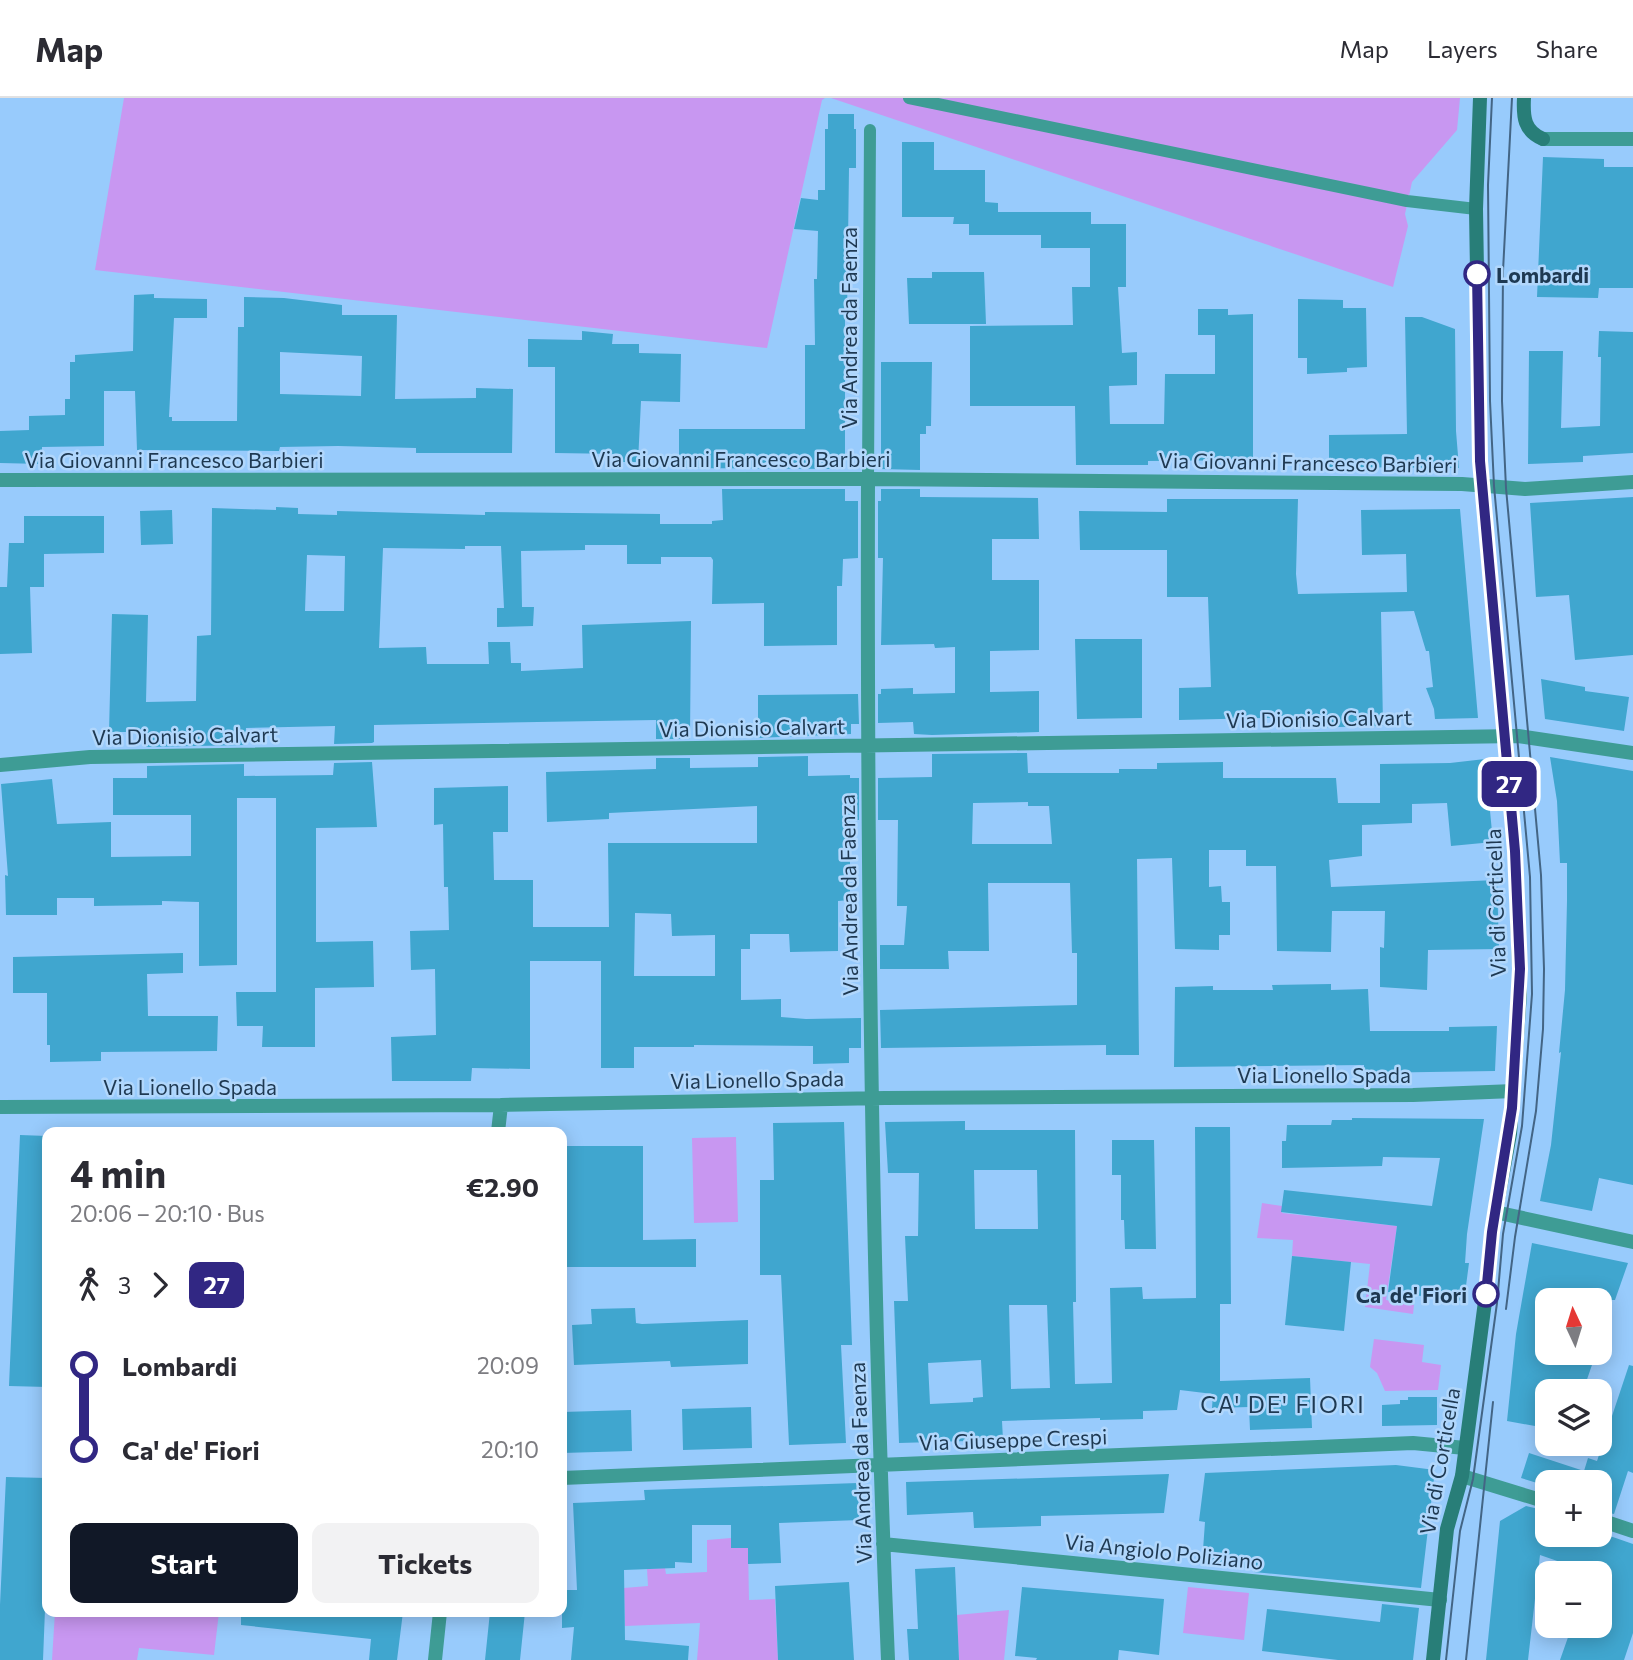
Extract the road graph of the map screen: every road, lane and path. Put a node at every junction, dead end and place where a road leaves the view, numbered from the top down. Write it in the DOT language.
graph roads {
  1 [pos="909,98"];
  2 [pos="1480,98"];
  3 [pos="1524,98"];
  4 [pos="870,130"];
  5 [pos="1543,139"];
  6 [pos="1633,139"];
  7 [pos="1476,209"];
  8 [pos="869,479"];
  9 [pos="0,480"];
  10 [pos="1633,482"];
  11 [pos="1482,485"];
  12 [pos="1505,736"];
  13 [pos="867,746"];
  14 [pos="1633,754"];
  15 [pos="0,765"];
  16 [pos="1514,1091"];
  17 [pos="870,1098"];
  18 [pos="501,1105"];
  19 [pos="0,1108"];
  20 [pos="499,1127"];
  21 [pos="1495,1212"];
  22 [pos="1633,1242"];
  23 [pos="1465,1448"];
  24 [pos="880,1465"];
  25 [pos="1462,1476"];
  26 [pos="567,1478"];
  27 [pos="1535,1498"];
  28 [pos="1612,1524"];
  29 [pos="1633,1531"];
  30 [pos="883,1544"];
  31 [pos="1440,1600"];
  32 [pos="439,1617"];
  33 [pos="435,1660"];
  34 [pos="888,1660"];
  35 [pos="1433,1660"];
  1 -- 7 [label="lane"];
  2 -- 7 [label="main road, Via di Corticella"];
  3 -- 5 [label="main road"];
  4 -- 8 [label="lane, Via Andrea da Faenza"];
  5 -- 6 [label="street"];
  7 -- 11 [label="main road, Via di Corticella"];
  8 -- 9 [label="street, Via Giovanni Francesco Barbieri"];
  8 -- 11 [label="street, Via Giovanni Francesco Barbieri"];
  8 -- 13 [label="street, Via Andrea da Faenza"];
  10 -- 11 [label="street, Via Giovanni Francesco Barbieri"];
  11 -- 12 [label="main road, Via di Corticella"];
  12 -- 13 [label="street, Via Dionisio Calvart"];
  12 -- 14 [label="street, Via Dionisio Calvart"];
  12 -- 16 [label="main road, Via di Corticella"];
  13 -- 15 [label="street, Via Dionisio Calvart"];
  13 -- 17 [label="street, Via Andrea da Faenza"];
  16 -- 17 [label="street, Via Lionello Spada"];
  16 -- 21 [label="main road, Via di Corticella"];
  17 -- 18 [label="street, Via Lionello Spada"];
  17 -- 24 [label="street, Via Andrea da Faenza"];
  18 -- 19 [label="street, Via Lionello Spada"];
  18 -- 20 [label="street"];
  21 -- 22 [label="street"];
  21 -- 23 [label="main road, Via di Corticella"];
  23 -- 24 [label="street, Via Giuseppe Crespi"];
  23 -- 25 [label="main road, Via di Corticella"];
  24 -- 26 [label="street, Via Giuseppe Crespi"];
  24 -- 30 [label="street, Via Andrea da Faenza"];
  25 -- 27 [label="street"];
  25 -- 31 [label="main road, Via di Corticella"];
  28 -- 29 [label="street"];
  30 -- 31 [label="street, Via Angiolo Poliziano"];
  30 -- 34 [label="street, Via Andrea da Faenza"];
  31 -- 35 [label="main road, Via di Corticella"];
  32 -- 33 [label="street"];
}
